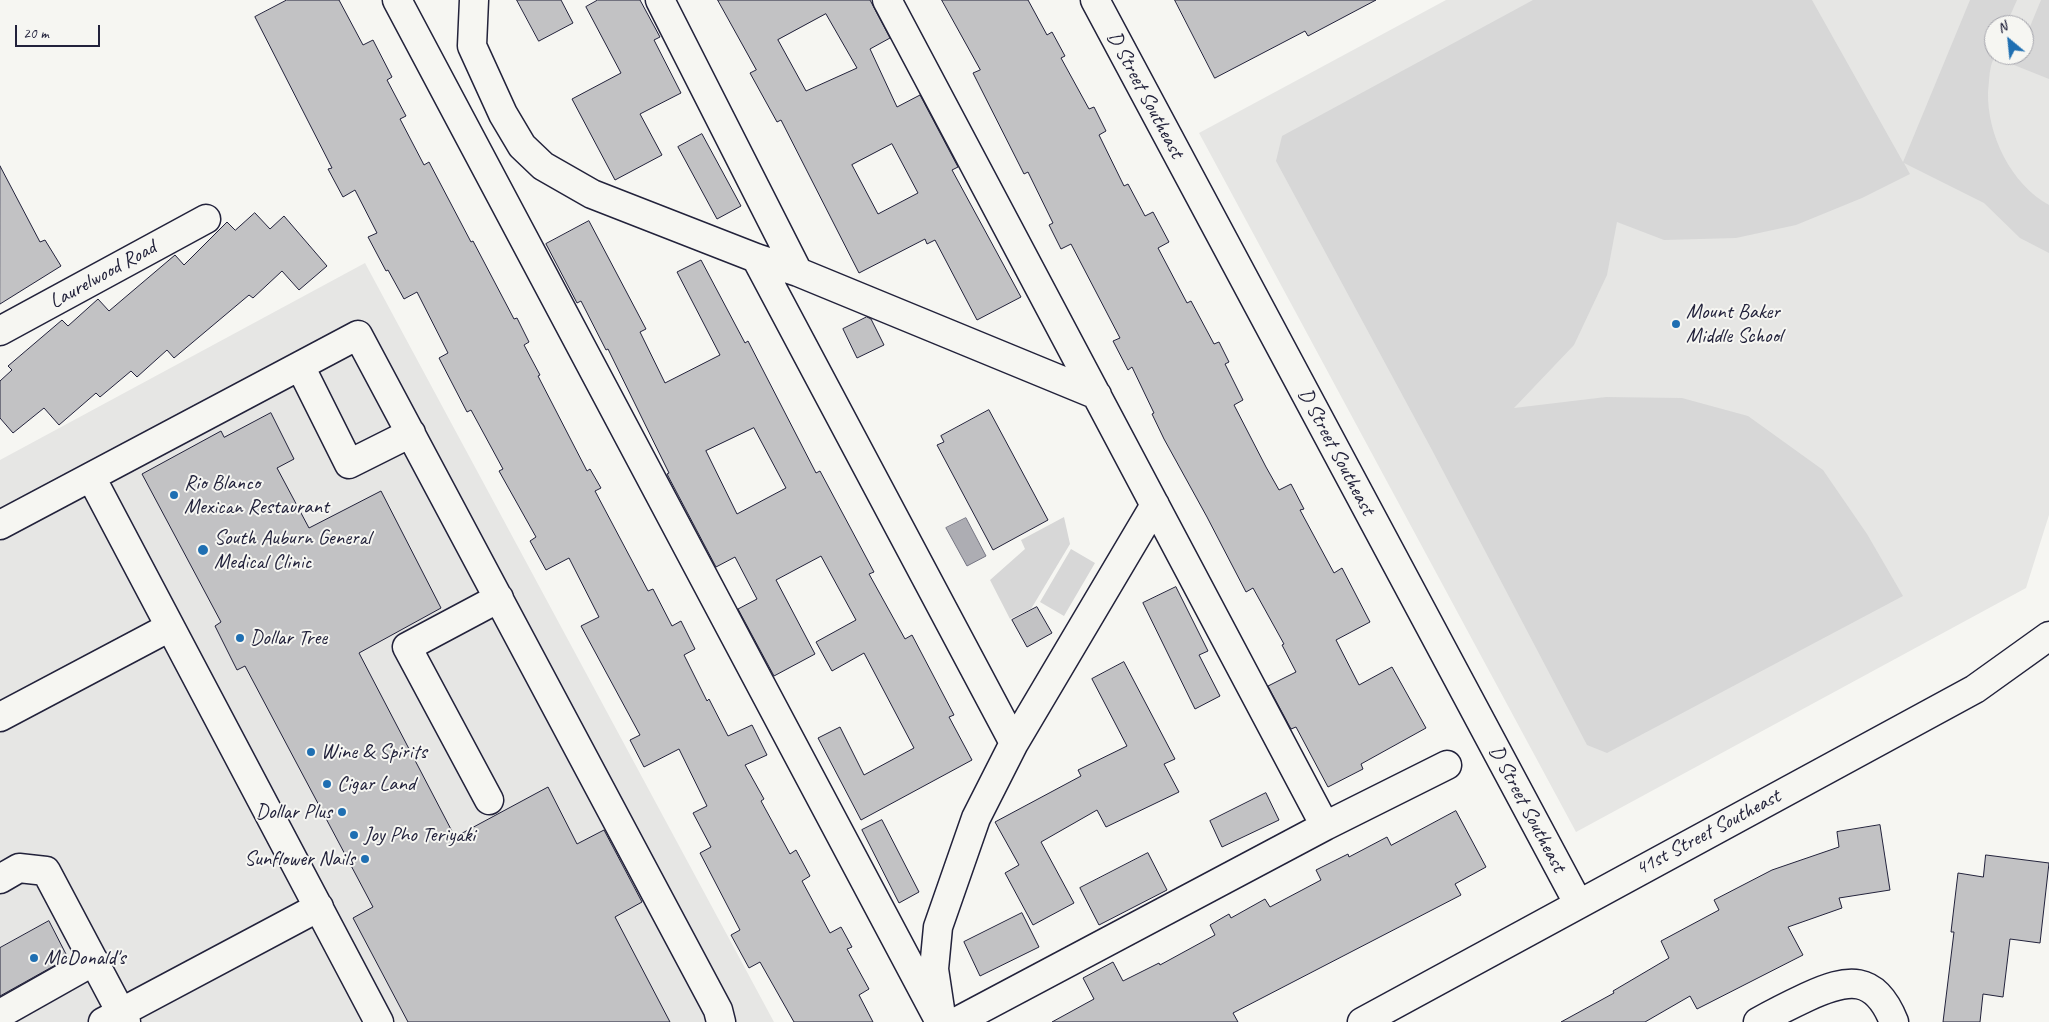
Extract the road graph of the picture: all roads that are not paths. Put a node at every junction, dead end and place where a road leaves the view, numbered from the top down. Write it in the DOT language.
graph roads {
  1 [pos="397,0"];
  2 [pos="474,0"];
  3 [pos="660,0"];
  4 [pos="886,0"];
  5 [pos="1094,0"];
  6 [pos="472,46"];
  7 [pos="433,66"];
  8 [pos="206,219"];
  9 [pos="756,258"];
  10 [pos="798,272"];
  11 [pos="0,331"];
  12 [pos="300,366"];
  13 [pos="1097,395"];
  14 [pos="410,433"];
  15 [pos="91,477"];
  16 [pos="1155,504"];
  17 [pos="0,525"];
  18 [pos="499,598"];
  19 [pos="170,627"];
  20 [pos="2049,636"];
  21 [pos="3,707"];
  22 [pos="1014,743"];
  23 [pos="1447,765"];
  24 [pos="489,800"];
  25 [pos="1325,826"];
  26 [pos="0,879"];
  27 [pos="1578,903"];
  28 [pos="318,907"];
  29 [pos="94,961"];
  30 [pos="0,1014"];
  31 [pos="117,1019"];
  32 [pos="379,1022"];
  33 [pos="721,1022"];
  34 [pos="941,1022"];
  35 [pos="956,1022"];
  36 [pos="1362,1022"];
  37 [pos="1758,1022"];
  38 [pos="1894,1022"];
  1 -- 7 [label="street"];
  2 -- 6 [label="street"];
  3 -- 10 [label="street"];
  4 -- 13 [label="street"];
  5 -- 27 [label="street, D Street Southeast"];
  6 -- 7 [label="street"];
  6 -- 9 [label="street"];
  7 -- 34 [label="street"];
  8 -- 11 [label="street, Laurelwood Road"];
  9 -- 10 [label="street"];
  9 -- 22 [label="street"];
  10 -- 13 [label="street"];
  12 -- 14 [label="street"];
  12 -- 14 [label="street"];
  12 -- 15 [label="street"];
  13 -- 16 [label="street"];
  14 -- 18 [label="street"];
  15 -- 17 [label="street"];
  15 -- 19 [label="street"];
  16 -- 22 [label="street"];
  16 -- 25 [label="street"];
  18 -- 24 [label="street"];
  18 -- 33 [label="street"];
  19 -- 21 [label="street"];
  19 -- 28 [label="street"];
  20 -- 27 [label="street, 41st Street Southeast"];
  22 -- 34 [label="street"];
  23 -- 25 [label="street"];
  25 -- 35 [label="street"];
  26 -- 29 [label="street"];
  27 -- 36 [label="street, 41st Street Southeast"];
  28 -- 31 [label="street"];
  28 -- 32 [label="street"];
  29 -- 30 [label="street"];
  29 -- 31 [label="street"];
  37 -- 38 [label="street"];
}
